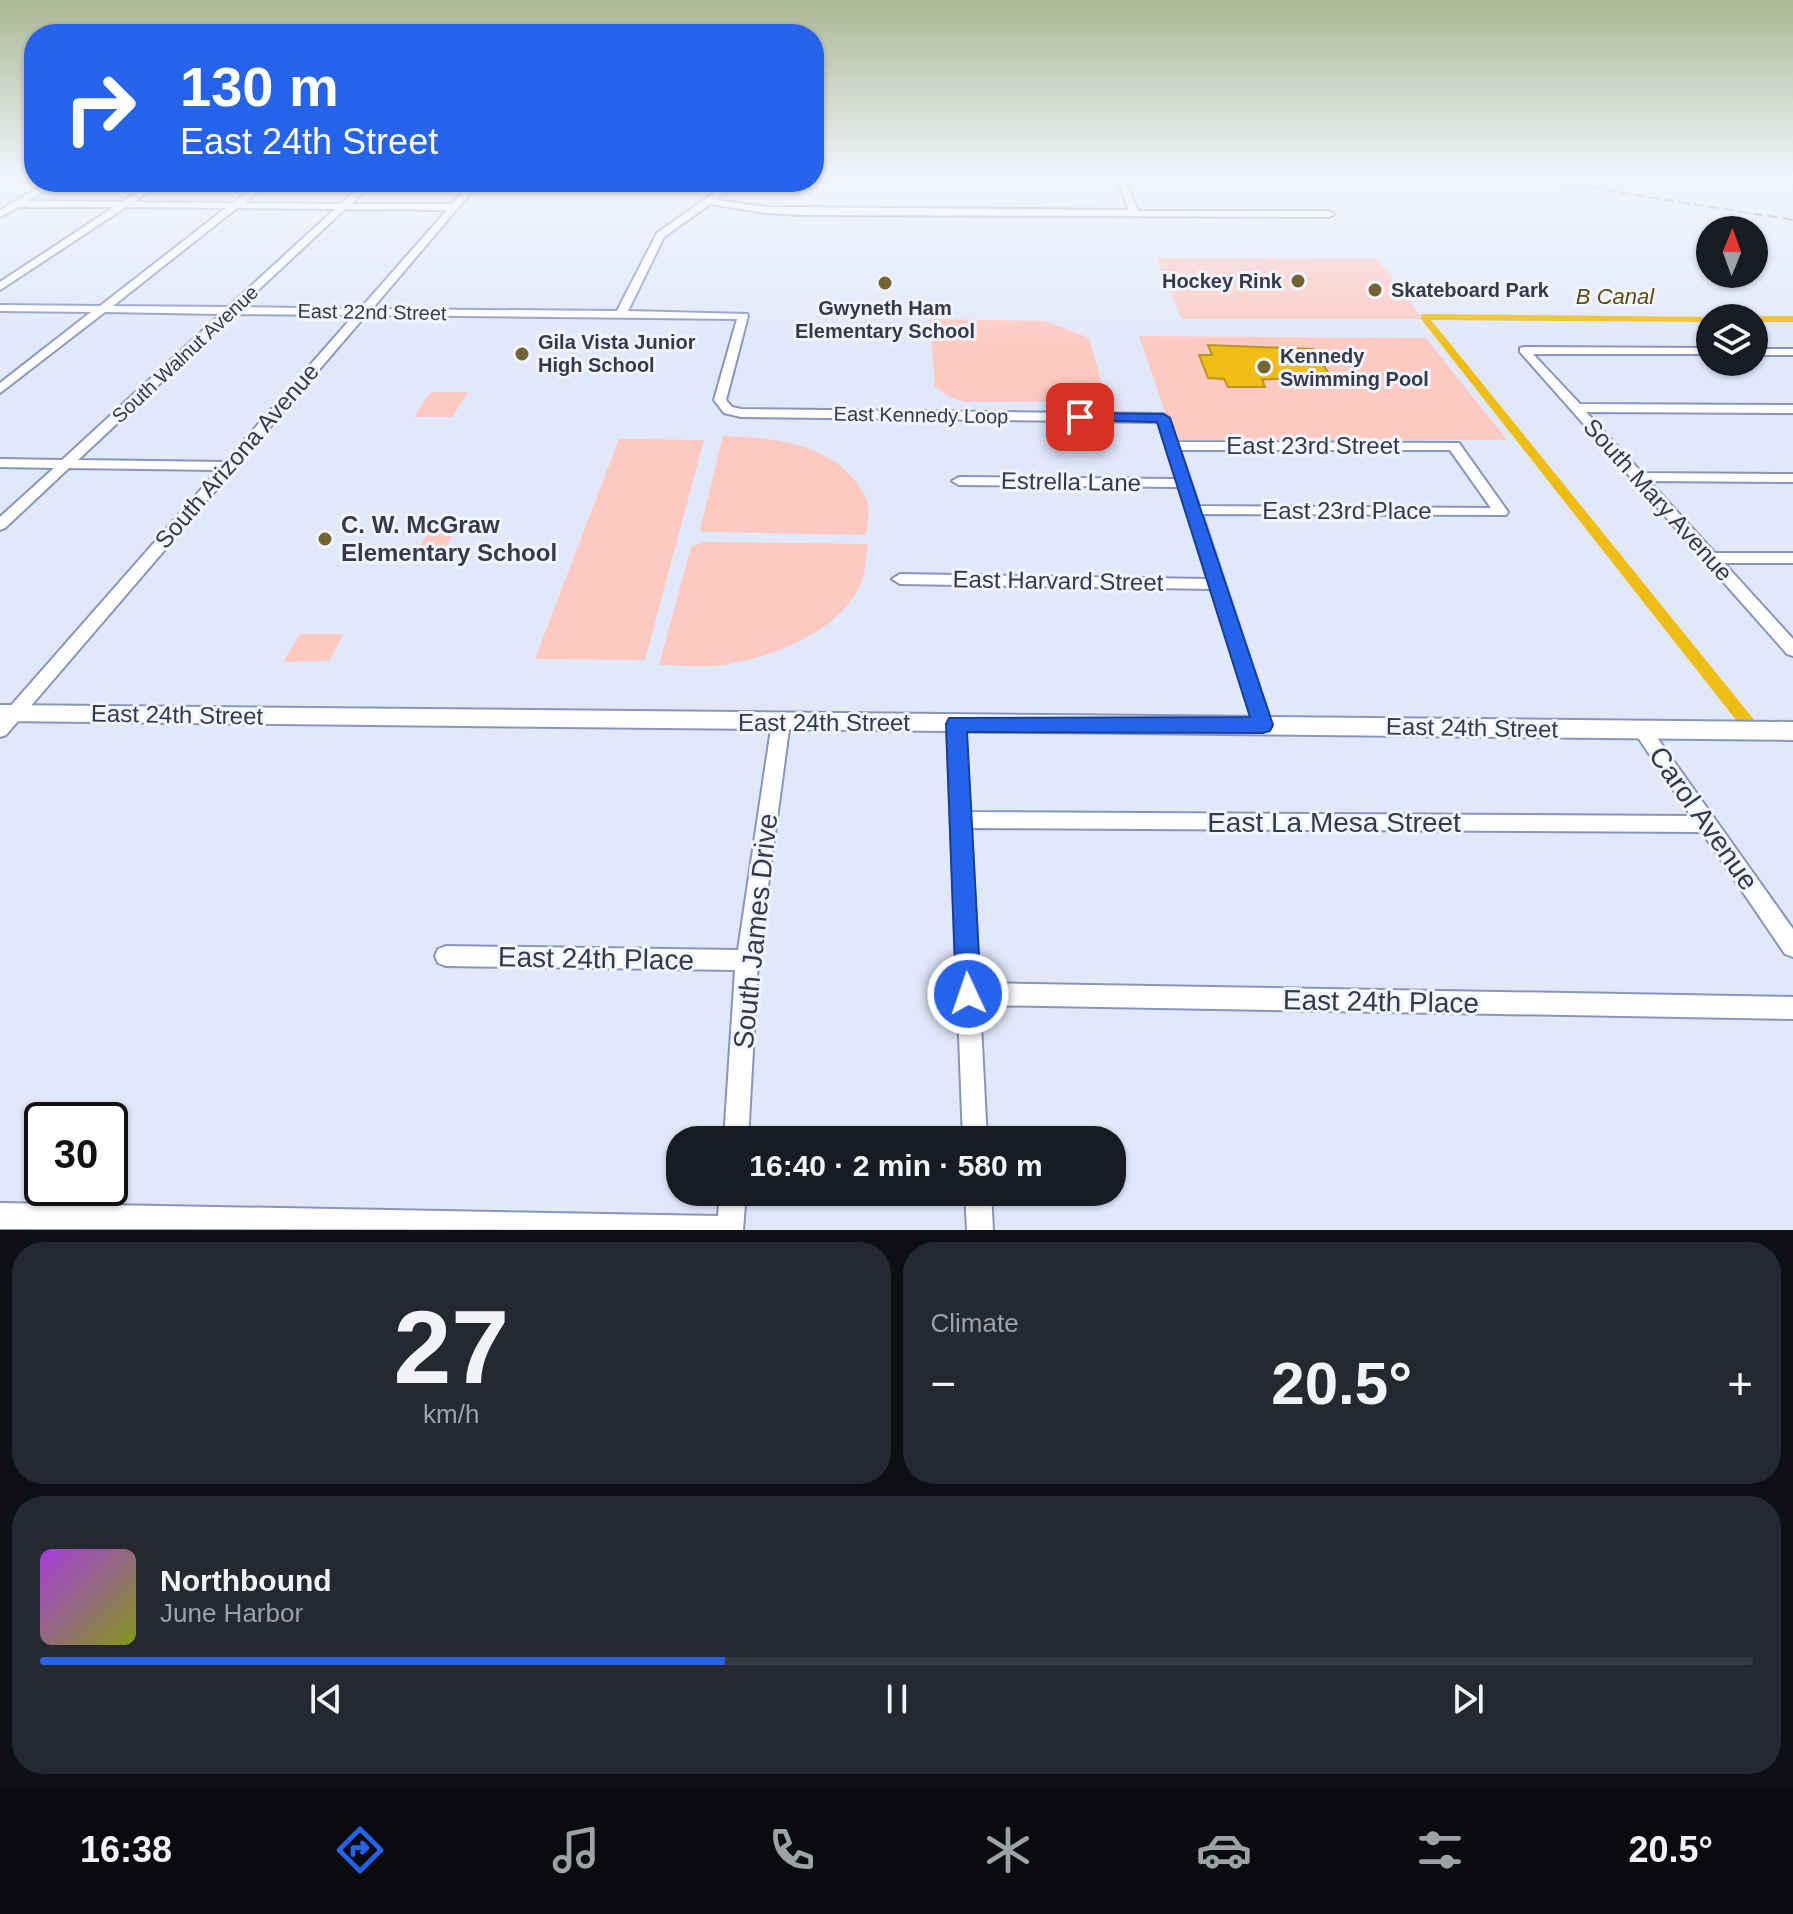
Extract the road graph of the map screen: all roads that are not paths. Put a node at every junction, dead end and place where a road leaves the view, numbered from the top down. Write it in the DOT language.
graph roads {
  1 [pos="80,233"];
  2 [pos="199,233"];
  3 [pos="314,233"];
  4 [pos="431,233"];
  5 [pos="662,233"];
  6 [pos="0,287"];
  7 [pos="0,308"];
  8 [pos="103,309"];
  9 [pos="231,311"];
  10 [pos="362,312"];
  11 [pos="621,315"];
  12 [pos="1696,351"];
  13 [pos="1768,352"];
  14 [pos="1793,352"];
  15 [pos="0,389"];
  16 [pos="1574,408"];
  17 [pos="1793,409"];
  18 [pos="728,410"];
  19 [pos="1173,446"];
  20 [pos="0,463"];
  21 [pos="66,464"];
  22 [pos="228,466"];
  23 [pos="1637,477"];
  24 [pos="1793,478"];
  25 [pos="959,481"];
  26 [pos="1184,483"];
  27 [pos="1193,510"];
  28 [pos="1501,512"];
  29 [pos="0,525"];
  30 [pos="1710,558"];
  31 [pos="1793,558"];
  32 [pos="900,579"];
  33 [pos="1216,584"];
  34 [pos="1793,650"];
  35 [pos="5,719"];
  36 [pos="781,722"];
  37 [pos="956,724"];
  38 [pos="1263,725"];
  39 [pos="1642,730"];
  40 [pos="1793,731"];
  41 [pos="960,820"];
  42 [pos="1708,824"];
  43 [pos="1793,947"];
  44 [pos="446,956"];
  45 [pos="747,960"];
  46 [pos="968,994"];
  47 [pos="1793,1008"];
  48 [pos="737,1126"];
  49 [pos="974,1126"];
  50 [pos="732,1206"];
  51 [pos="979,1206"];
  52 [pos="0,1216"];
  53 [pos="730,1229"];
  54 [pos="980,1230"];
  1 -- 6 [label="street"];
  2 -- 8 [label="street"];
  3 -- 9 [label="street, South Walnut Avenue"];
  4 -- 10 [label="street, South Arizona Avenue"];
  5 -- 11 [label="street"];
  7 -- 8 [label="street, East 22nd Street"];
  8 -- 9 [label="street, East 22nd Street"];
  8 -- 15 [label="street"];
  9 -- 10 [label="street, East 22nd Street"];
  9 -- 21 [label="street, South Walnut Avenue"];
  10 -- 11 [label="street, East 22nd Street"];
  10 -- 22 [label="street, South Arizona Avenue"];
  11 -- 18 [label="street, East 22nd Street"];
  12 -- 16 [label="street, South Mary Avenue"];
  13 -- 14 [label="street"];
  16 -- 17 [label="street"];
  16 -- 23 [label="street, South Mary Avenue"];
  18 -- 19 [label="street, East Kennedy Loop"];
  19 -- 26 [label="street"];
  19 -- 28 [label="street, East 23rd Street"];
  20 -- 21 [label="street"];
  21 -- 22 [label="street"];
  21 -- 29 [label="street, South Walnut Avenue"];
  22 -- 35 [label="street, South Arizona Avenue"];
  23 -- 24 [label="street"];
  23 -- 30 [label="street, South Mary Avenue"];
  25 -- 26 [label="street, Estrella Lane"];
  26 -- 27 [label="street"];
  27 -- 28 [label="street, East 23rd Place"];
  27 -- 33 [label="street"];
  30 -- 31 [label="street"];
  30 -- 34 [label="street, South Mary Avenue"];
  32 -- 33 [label="street, East Harvard Street"];
  33 -- 38 [label="street"];
  35 -- 36 [label="main road, East 24th Street"];
  36 -- 37 [label="main road, East 24th Street"];
  36 -- 45 [label="street, South James Drive"];
  37 -- 38 [label="main road, East 24th Street"];
  37 -- 41 [label="street"];
  38 -- 39 [label="main road, East 24th Street"];
  39 -- 40 [label="main road, East 24th Street"];
  39 -- 42 [label="street, Carol Avenue"];
  41 -- 42 [label="street, East La Mesa Street"];
  41 -- 46 [label="street"];
  42 -- 43 [label="street, Carol Avenue"];
  44 -- 45 [label="street, East 24th Place"];
  45 -- 48 [label="street, South James Drive"];
  46 -- 47 [label="street, East 24th Place"];
  46 -- 49 [label="street"];
  50 -- 53 [label="street"];
  51 -- 54 [label="street"];
  52 -- 53 [label="street"];
}
